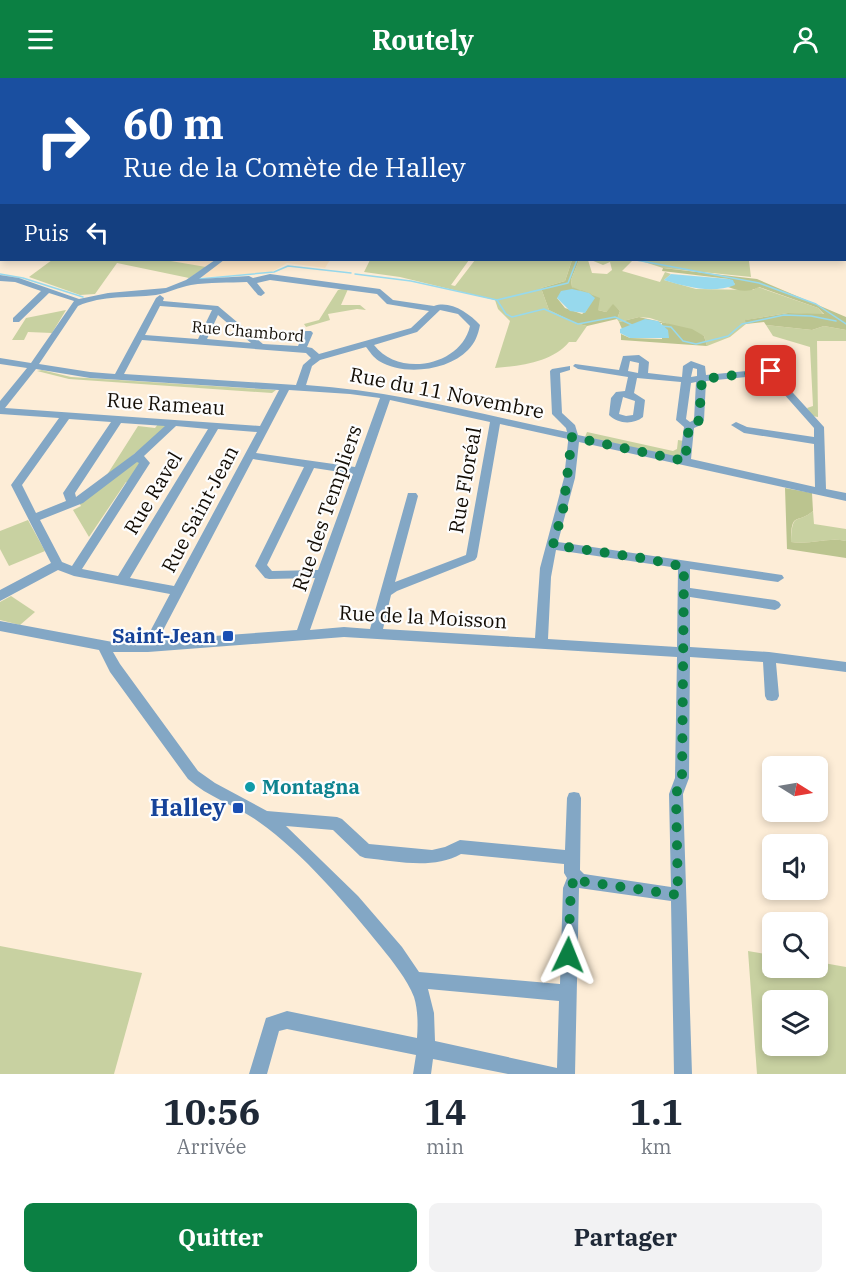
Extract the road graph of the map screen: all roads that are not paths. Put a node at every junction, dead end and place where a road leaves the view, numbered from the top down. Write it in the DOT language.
graph roads {
  1 [pos="219,261"];
  2 [pos="0,278"];
  3 [pos="252,281"];
  4 [pos="189,282"];
  5 [pos="46,291"];
  6 [pos="163,291"];
  7 [pos="261,293"];
  8 [pos="75,299"];
  9 [pos="158,303"];
  10 [pos="217,309"];
  11 [pos="434,309"];
  12 [pos="16,320"];
  13 [pos="308,333"];
  14 [pos="139,337"];
  15 [pos="201,342"];
  16 [pos="368,344"];
  17 [pos="259,345"];
  18 [pos="302,348"];
  19 [pos="317,358"];
  20 [pos="0,361"];
  21 [pos="775,362"];
  22 [pos="34,366"];
  23 [pos="578,366"];
  24 [pos="567,368"];
  25 [pos="769,372"];
  26 [pos="633,374"];
  27 [pos="118,377"];
  28 [pos="702,379"];
  29 [pos="687,380"];
  30 [pos="285,388"];
  31 [pos="300,388"];
  32 [pos="629,394"];
  33 [pos="386,396"];
  34 [pos="0,410"];
  35 [pos="67,415"];
  36 [pos="119,418"];
  37 [pos="496,420"];
  38 [pos="174,423"];
  39 [pos="736,425"];
  40 [pos="215,426"];
  41 [pos="689,426"];
  42 [pos="262,429"];
  43 [pos="572,437"];
  44 [pos="820,441"];
  45 [pos="249,454"];
  46 [pos="138,456"];
  47 [pos="685,461"];
  48 [pos="311,464"];
  49 [pos="359,471"];
  50 [pos="820,491"];
  51 [pos="412,496"];
  52 [pos="846,497"];
  53 [pos="72,504"];
  54 [pos="33,519"];
  55 [pos="553,545"];
  56 [pos="58,565"];
  57 [pos="684,567"];
  58 [pos="74,572"];
  59 [pos="322,574"];
  60 [pos="778,578"];
  61 [pos="122,580"];
  62 [pos="177,591"];
  63 [pos="683,592"];
  64 [pos="386,593"];
  65 [pos="0,596"];
  66 [pos="775,605"];
  67 [pos="0,626"];
  68 [pos="302,633"];
  69 [pos="375,634"];
  70 [pos="541,643"];
  71 [pos="104,646"];
  72 [pos="148,647"];
  73 [pos="683,652"];
  74 [pos="769,657"];
  75 [pos="846,668"];
  76 [pos="772,696"];
  77 [pos="574,798"];
  78 [pos="264,817"];
  79 [pos="572,858"];
  80 [pos="575,877"];
  81 [pos="678,895"];
  82 [pos="414,980"];
  83 [pos="567,993"];
  84 [pos="426,1047"];
  85 [pos="258,1074"];
  86 [pos="422,1074"];
  87 [pos="551,1074"];
  88 [pos="566,1074"];
  89 [pos="683,1074"];
  1 -- 4 [label="street"];
  2 -- 5 [label="street"];
  3 -- 4 [label="street"];
  3 -- 7 [label="street"];
  3 -- 11 [label="street"];
  4 -- 6 [label="street"];
  5 -- 8 [label="street"];
  5 -- 12 [label="street"];
  6 -- 9 [label="street"];
  6 -- 22 [label="street"];
  9 -- 10 [label="street"];
  9 -- 14 [label="street"];
  10 -- 15 [label="street"];
  10 -- 17 [label="street"];
  11 -- 16 [label="street"];
  11 -- 16 [label="street"];
  13 -- 18 [label="street"];
  14 -- 15 [label="street, Rue Chambord"];
  14 -- 27 [label="street"];
  15 -- 17 [label="street, Rue Chambord"];
  16 -- 19 [label="street"];
  17 -- 18 [label="street, Rue Chambord"];
  18 -- 19 [label="street, Rue Chambord"];
  19 -- 31 [label="street, Rue Chambord"];
  20 -- 22 [label="street, Rue du 11 Novembre"];
  21 -- 25 [label="street"];
  22 -- 27 [label="street, Rue du 11 Novembre"];
  22 -- 34 [label="street"];
  23 -- 26 [label="street"];
  24 -- 43 [label="street"];
  25 -- 28 [label="street"];
  25 -- 44 [label="street"];
  26 -- 29 [label="street"];
  26 -- 32 [label="street"];
  27 -- 30 [label="street, Rue du 11 Novembre"];
  28 -- 29 [label="street"];
  28 -- 29 [label="street"];
  28 -- 41 [label="street"];
  29 -- 41 [label="street"];
  30 -- 31 [label="street, Rue du 11 Novembre"];
  30 -- 42 [label="street, Rue Saint-Jean"];
  31 -- 33 [label="street, Rue du 11 Novembre"];
  33 -- 37 [label="street, Rue du 11 Novembre"];
  33 -- 49 [label="street, Rue des Templiers"];
  34 -- 35 [label="street, Rue Rameau"];
  35 -- 36 [label="street, Rue Rameau"];
  35 -- 54 [label="street"];
  36 -- 38 [label="street, Rue Rameau"];
  36 -- 53 [label="street"];
  37 -- 43 [label="street, Rue du 11 Novembre"];
  37 -- 64 [label="street, Rue Floréal"];
  38 -- 40 [label="street, Rue Rameau"];
  38 -- 46 [label="street"];
  39 -- 44 [label="street"];
  40 -- 42 [label="street, Rue Rameau"];
  40 -- 61 [label="street, Rue Ravel"];
  41 -- 47 [label="street"];
  42 -- 45 [label="street, Rue Saint-Jean"];
  43 -- 47 [label="street, Rue du 11 Novembre"];
  43 -- 55 [label="street"];
  44 -- 50 [label="street"];
  45 -- 48 [label="street"];
  45 -- 62 [label="street, Rue Saint-Jean"];
  46 -- 53 [label="street"];
  46 -- 58 [label="street"];
  47 -- 50 [label="street, Rue du 11 Novembre"];
  48 -- 49 [label="street"];
  48 -- 59 [label="street"];
  49 -- 59 [label="street, Rue des Templiers"];
  50 -- 52 [label="street, Rue du 11 Novembre"];
  51 -- 64 [label="street"];
  53 -- 54 [label="street"];
  54 -- 56 [label="street"];
  55 -- 57 [label="street"];
  55 -- 70 [label="street"];
  56 -- 58 [label="street"];
  56 -- 65 [label="street"];
  57 -- 60 [label="street"];
  57 -- 63 [label="street"];
  58 -- 61 [label="street"];
  59 -- 68 [label="street, Rue des Templiers"];
  61 -- 62 [label="street"];
  62 -- 72 [label="street, Rue Saint-Jean"];
  63 -- 66 [label="street"];
  63 -- 73 [label="street"];
  64 -- 69 [label="street"];
  67 -- 71 [label="street, Rue de la Moisson"];
  68 -- 69 [label="street, Rue de la Moisson"];
  68 -- 72 [label="street, Rue de la Moisson"];
  69 -- 70 [label="street, Rue de la Moisson"];
  70 -- 73 [label="street, Rue de la Moisson"];
  71 -- 72 [label="street, Rue de la Moisson"];
  71 -- 78 [label="street"];
  73 -- 74 [label="street, Rue de la Moisson"];
  73 -- 81 [label="street"];
  74 -- 75 [label="street, Rue de la Moisson"];
  74 -- 76 [label="street"];
  77 -- 79 [label="street"];
  78 -- 79 [label="street"];
  78 -- 82 [label="street"];
  79 -- 80 [label="street"];
  80 -- 81 [label="street"];
  80 -- 83 [label="street"];
  81 -- 89 [label="street"];
  82 -- 83 [label="street"];
  82 -- 84 [label="street"];
  83 -- 88 [label="street"];
  84 -- 85 [label="street"];
  84 -- 86 [label="street"];
  84 -- 87 [label="street"];
}
